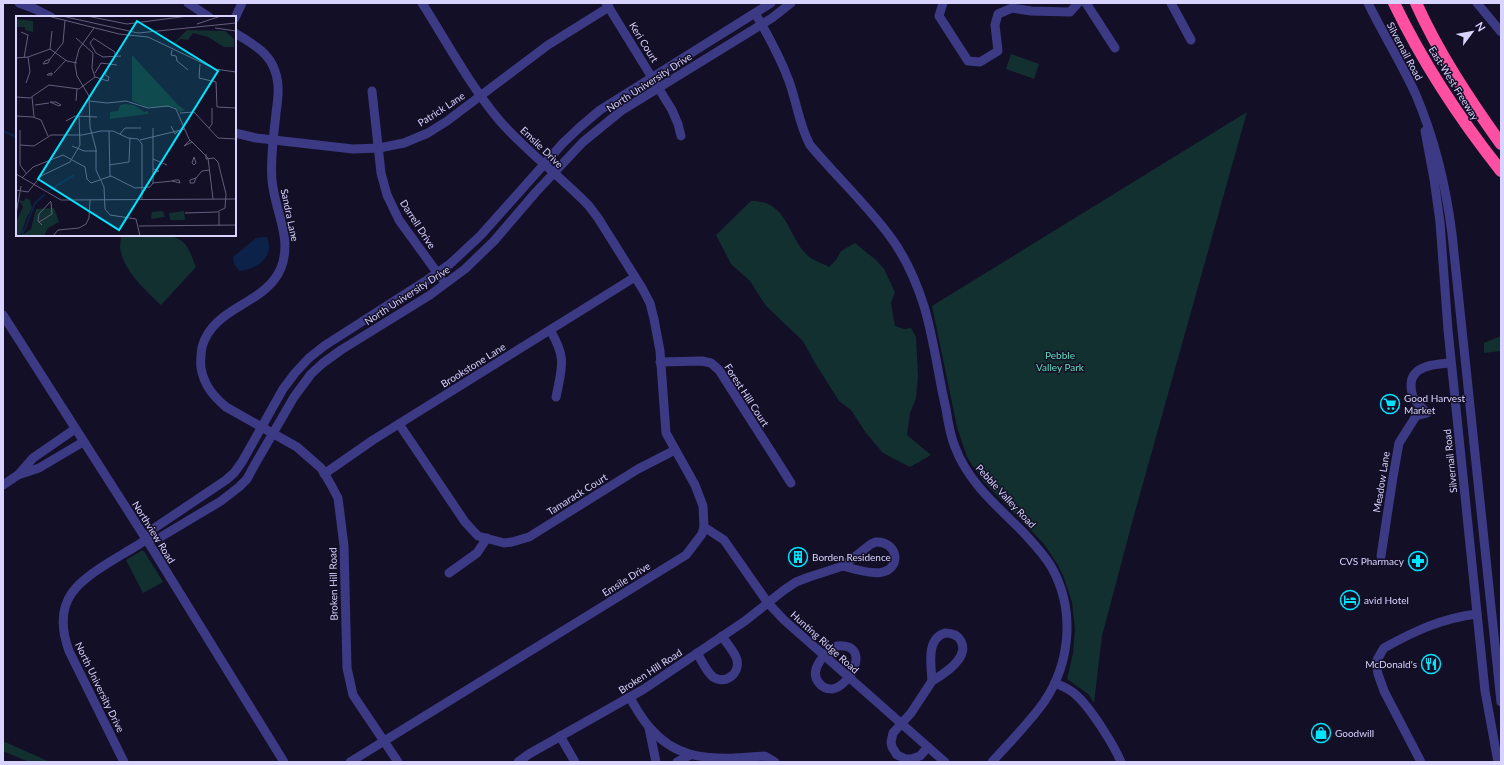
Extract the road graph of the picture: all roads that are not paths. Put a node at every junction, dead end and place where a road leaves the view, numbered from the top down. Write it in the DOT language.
graph roads {
  1 [pos="19,3"];
  2 [pos="188,3"];
  3 [pos="242,3"];
  4 [pos="422,3"];
  5 [pos="771,3"];
  6 [pos="791,3"];
  7 [pos="944,3"];
  8 [pos="1078,3"];
  9 [pos="1086,3"];
  10 [pos="1171,3"];
  11 [pos="1368,3"];
  12 [pos="1394,3"];
  13 [pos="1416,3"];
  14 [pos="1477,3"];
  15 [pos="608,5"];
  16 [pos="755,13"];
  17 [pos="49,16"];
  18 [pos="208,16"];
  19 [pos="236,16"];
  20 [pos="761,24"];
  21 [pos="1501,32"];
  22 [pos="236,34"];
  23 [pos="1191,40"];
  24 [pos="1115,48"];
  25 [pos="652,77"];
  26 [pos="659,88"];
  27 [pos="372,92"];
  28 [pos="481,96"];
  29 [pos="1421,110"];
  30 [pos="236,133"];
  31 [pos="681,136"];
  32 [pos="274,140"];
  33 [pos="1501,144"];
  34 [pos="379,148"];
  35 [pos="544,165"];
  36 [pos="1501,171"];
  37 [pos="553,173"];
  38 [pos="437,273"];
  39 [pos="635,277"];
  40 [pos="445,284"];
  41 [pos="398,299"];
  42 [pos="405,310"];
  43 [pos="3,316"];
  44 [pos="550,330"];
  45 [pos="660,362"];
  46 [pos="1451,363"];
  47 [pos="290,379"];
  48 [pos="301,386"];
  49 [pos="556,397"];
  50 [pos="399,424"];
  51 [pos="262,427"];
  52 [pos="75,429"];
  53 [pos="273,433"];
  54 [pos="83,442"];
  55 [pos="675,450"];
  56 [pos="324,474"];
  57 [pos="18,475"];
  58 [pos="791,484"];
  59 [pos="3,485"];
  60 [pos="204,496"];
  61 [pos="210,507"];
  62 [pos="704,527"];
  63 [pos="487,538"];
  64 [pos="146,540"];
  65 [pos="1381,556"];
  66 [pos="843,566"];
  67 [pos="449,573"];
  68 [pos="768,603"];
  69 [pos="1477,614"];
  70 [pos="722,636"];
  71 [pos="697,653"];
  72 [pos="825,657"];
  73 [pos="848,677"];
  74 [pos="932,681"];
  75 [pos="1055,683"];
  76 [pos="630,698"];
  77 [pos="1501,702"];
  78 [pos="901,724"];
  79 [pos="648,727"];
  80 [pos="560,736"];
  81 [pos="384,740"];
  82 [pos="928,747"];
  83 [pos="690,755"];
  84 [pos="532,758"];
  85 [pos="736,760"];
  86 [pos="124,762"];
  87 [pos="284,762"];
  88 [pos="350,762"];
  89 [pos="398,762"];
  90 [pos="518,762"];
  91 [pos="575,762"];
  92 [pos="656,762"];
  93 [pos="677,762"];
  94 [pos="775,762"];
  95 [pos="945,762"];
  96 [pos="992,762"];
  97 [pos="1121,762"];
  98 [pos="1421,762"];
  99 [pos="1498,762"];
  1 -- 17 [label="street"];
  2 -- 18 [label="street"];
  3 -- 19 [label="street"];
  4 -- 28 [label="street, Emslie Drive"];
  5 -- 16 [label="street, North University Drive"];
  6 -- 20 [label="street, North University Drive"];
  7 -- 8 [label="street"];
  9 -- 24 [label="street"];
  10 -- 23 [label="street"];
  11 -- 29 [label="street, Silvernail Road"];
  12 -- 36 [label="highway, East-West Freeway"];
  13 -- 33 [label="highway, East-West Freeway"];
  14 -- 21 [label="street"];
  15 -- 25 [label="street, Keri Court"];
  15 -- 28 [label="street, Patrick Lane"];
  16 -- 20 [label="street, Pebble Valley Road"];
  16 -- 25 [label="street, North University Drive"];
  20 -- 26 [label="street, North University Drive"];
  20 -- 75 [label="street, Pebble Valley Road"];
  22 -- 32 [label="street, Sandra Lane"];
  25 -- 26 [label="street, Keri Court"];
  25 -- 35 [label="street, North University Drive"];
  26 -- 31 [label="street, Keri Court"];
  26 -- 37 [label="street, North University Drive"];
  27 -- 34 [label="street, Darrell Drive"];
  28 -- 34 [label="street, Patrick Lane"];
  28 -- 35 [label="street, Emslie Drive"];
  29 -- 46 [label="street, Silvernail Road"];
  29 -- 77 [label="street, Silvernail Road"];
  30 -- 32 [label="street, Patrick Lane"];
  32 -- 34 [label="street, Patrick Lane"];
  32 -- 51 [label="street, Sandra Lane"];
  34 -- 38 [label="street, Darrell Drive"];
  35 -- 37 [label="street, Emslie Drive"];
  35 -- 38 [label="street, North University Drive"];
  37 -- 39 [label="street, Emslie Drive"];
  37 -- 40 [label="street, North University Drive"];
  38 -- 40 [label="street, Darrell Drive"];
  38 -- 41 [label="street, North University Drive"];
  39 -- 44 [label="street, Brookstone Lane"];
  39 -- 45 [label="street, Emslie Drive"];
  40 -- 42 [label="street, North University Drive"];
  41 -- 42 [label="street"];
  41 -- 47 [label="street, North University Drive"];
  42 -- 48 [label="street, North University Drive"];
  43 -- 52 [label="street, Northview Road"];
  44 -- 49 [label="street"];
  44 -- 50 [label="street, Brookstone Lane"];
  45 -- 55 [label="street"];
  45 -- 58 [label="street, Forest Hill Court"];
  46 -- 65 [label="street, Meadow Lane"];
  46 -- 69 [label="street, Silvernail Road"];
  47 -- 48 [label="street"];
  47 -- 51 [label="street, North University Drive"];
  48 -- 53 [label="street, North University Drive"];
  50 -- 56 [label="street, Brookstone Lane"];
  50 -- 63 [label="street, Tamarack Court"];
  51 -- 53 [label="street, Broken Hill Road"];
  51 -- 60 [label="street, North University Drive"];
  52 -- 54 [label="street, Northview Road"];
  52 -- 57 [label="street"];
  53 -- 56 [label="street, Broken Hill Road"];
  53 -- 61 [label="street, North University Drive"];
  54 -- 57 [label="street"];
  54 -- 64 [label="street, Northview Road"];
  55 -- 62 [label="street"];
  55 -- 63 [label="street, Tamarack Court"];
  56 -- 81 [label="street, Broken Hill Road"];
  57 -- 59 [label="street"];
  60 -- 61 [label="street"];
  60 -- 64 [label="street, North University Drive"];
  61 -- 64 [label="street, North University Drive"];
  62 -- 68 [label="street, Hunting Ridge Road"];
  62 -- 81 [label="street, Emsile Drive"];
  63 -- 67 [label="street"];
  64 -- 86 [label="street, North University Drive"];
  64 -- 87 [label="street, Northview Road"];
  66 -- 66 [label="street"];
  66 -- 68 [label="street, Broken Hill Road"];
  68 -- 70 [label="street, Broken Hill Road"];
  68 -- 72 [label="street, Hunting Ridge Road"];
  69 -- 98 [label="street"];
  69 -- 99 [label="street, Silvernail Road"];
  70 -- 71 [label="street, Broken Hill Road"];
  70 -- 71 [label="street"];
  71 -- 76 [label="street, Broken Hill Road"];
  72 -- 73 [label="street, Hunting Ridge Road"];
  72 -- 73 [label="street"];
  72 -- 73 [label="street"];
  73 -- 78 [label="street, Hunting Ridge Road"];
  74 -- 74 [label="street"];
  74 -- 78 [label="street"];
  75 -- 96 [label="street, Pebble Valley Road"];
  75 -- 97 [label="street"];
  76 -- 79 [label="street"];
  76 -- 80 [label="street, Broken Hill Road"];
  78 -- 82 [label="street, Hunting Ridge Road"];
  78 -- 82 [label="street"];
  79 -- 83 [label="street"];
  79 -- 92 [label="street"];
  80 -- 84 [label="street, Broken Hill Road"];
  80 -- 91 [label="street"];
  81 -- 88 [label="street, Emsile Drive"];
  81 -- 89 [label="street, Broken Hill Road"];
  82 -- 95 [label="street, Hunting Ridge Road"];
  83 -- 85 [label="street"];
  83 -- 93 [label="street"];
  84 -- 90 [label="street, Broken Hill Road"];
  85 -- 94 [label="street"];
}
